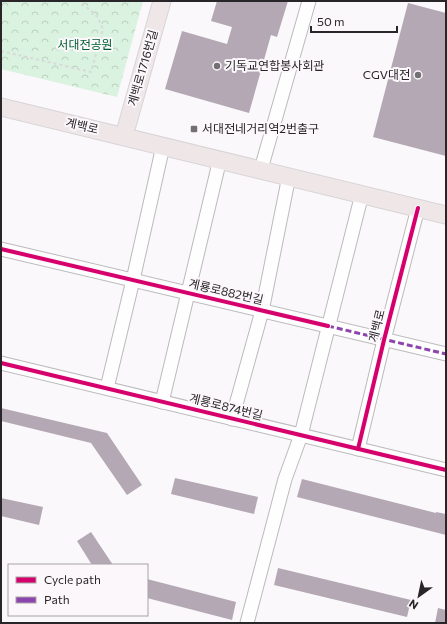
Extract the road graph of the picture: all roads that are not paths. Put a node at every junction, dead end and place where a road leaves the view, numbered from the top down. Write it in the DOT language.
graph roads {
  1 [pos="162,1"];
  2 [pos="309,1"];
  3 [pos="1,106"];
  4 [pos="124,136"];
  5 [pos="164,146"];
  6 [pos="220,159"];
  7 [pos="261,169"];
  8 [pos="290,176"];
  9 [pos="362,194"];
  10 [pos="418,208"];
  11 [pos="446,215"];
  12 [pos="1,249"];
  13 [pos="133,280"];
  14 [pos="188,293"];
  15 [pos="262,311"];
  16 [pos="328,326"];
  17 [pos="384,340"];
  18 [pos="446,354"];
  19 [pos="1,363"];
  20 [pos="107,388"];
  21 [pos="162,402"];
  22 [pos="232,419"];
  23 [pos="301,435"];
  24 [pos="358,449"];
  25 [pos="446,470"];
  26 [pos="246,623"];
  1 -- 4 [label="main road, 계백로1716번길"];
  2 -- 7 [label="street"];
  3 -- 4 [label="main road, 계백로"];
  4 -- 5 [label="main road, 계백로"];
  5 -- 6 [label="main road, 계백로"];
  5 -- 13 [label="street"];
  6 -- 7 [label="main road, 계백로"];
  6 -- 14 [label="street"];
  7 -- 8 [label="main road, 계백로"];
  8 -- 9 [label="main road, 계백로"];
  8 -- 15 [label="street"];
  9 -- 10 [label="main road, 계백로"];
  9 -- 16 [label="street"];
  10 -- 11 [label="main road, 계백로"];
  10 -- 17 [label="street, 계백로"];
  12 -- 13 [label="street, 계룡로882번길"];
  13 -- 14 [label="street, 계룡로882번길"];
  13 -- 20 [label="street"];
  14 -- 15 [label="street, 계룡로882번길"];
  14 -- 21 [label="street"];
  15 -- 16 [label="street, 계룡로882번길"];
  15 -- 22 [label="street"];
  16 -- 17 [label="street, 계룡로882번길"];
  16 -- 23 [label="street"];
  17 -- 18 [label="street, 계룡로882번길"];
  17 -- 24 [label="street, 계백로"];
  19 -- 20 [label="street, 계룡로874번길"];
  20 -- 21 [label="street, 계룡로874번길"];
  21 -- 22 [label="street, 계룡로874번길"];
  22 -- 23 [label="street, 계룡로874번길"];
  23 -- 24 [label="street, 계룡로874번길"];
  23 -- 26 [label="street"];
  24 -- 25 [label="street, 계룡로874번길"];
}
